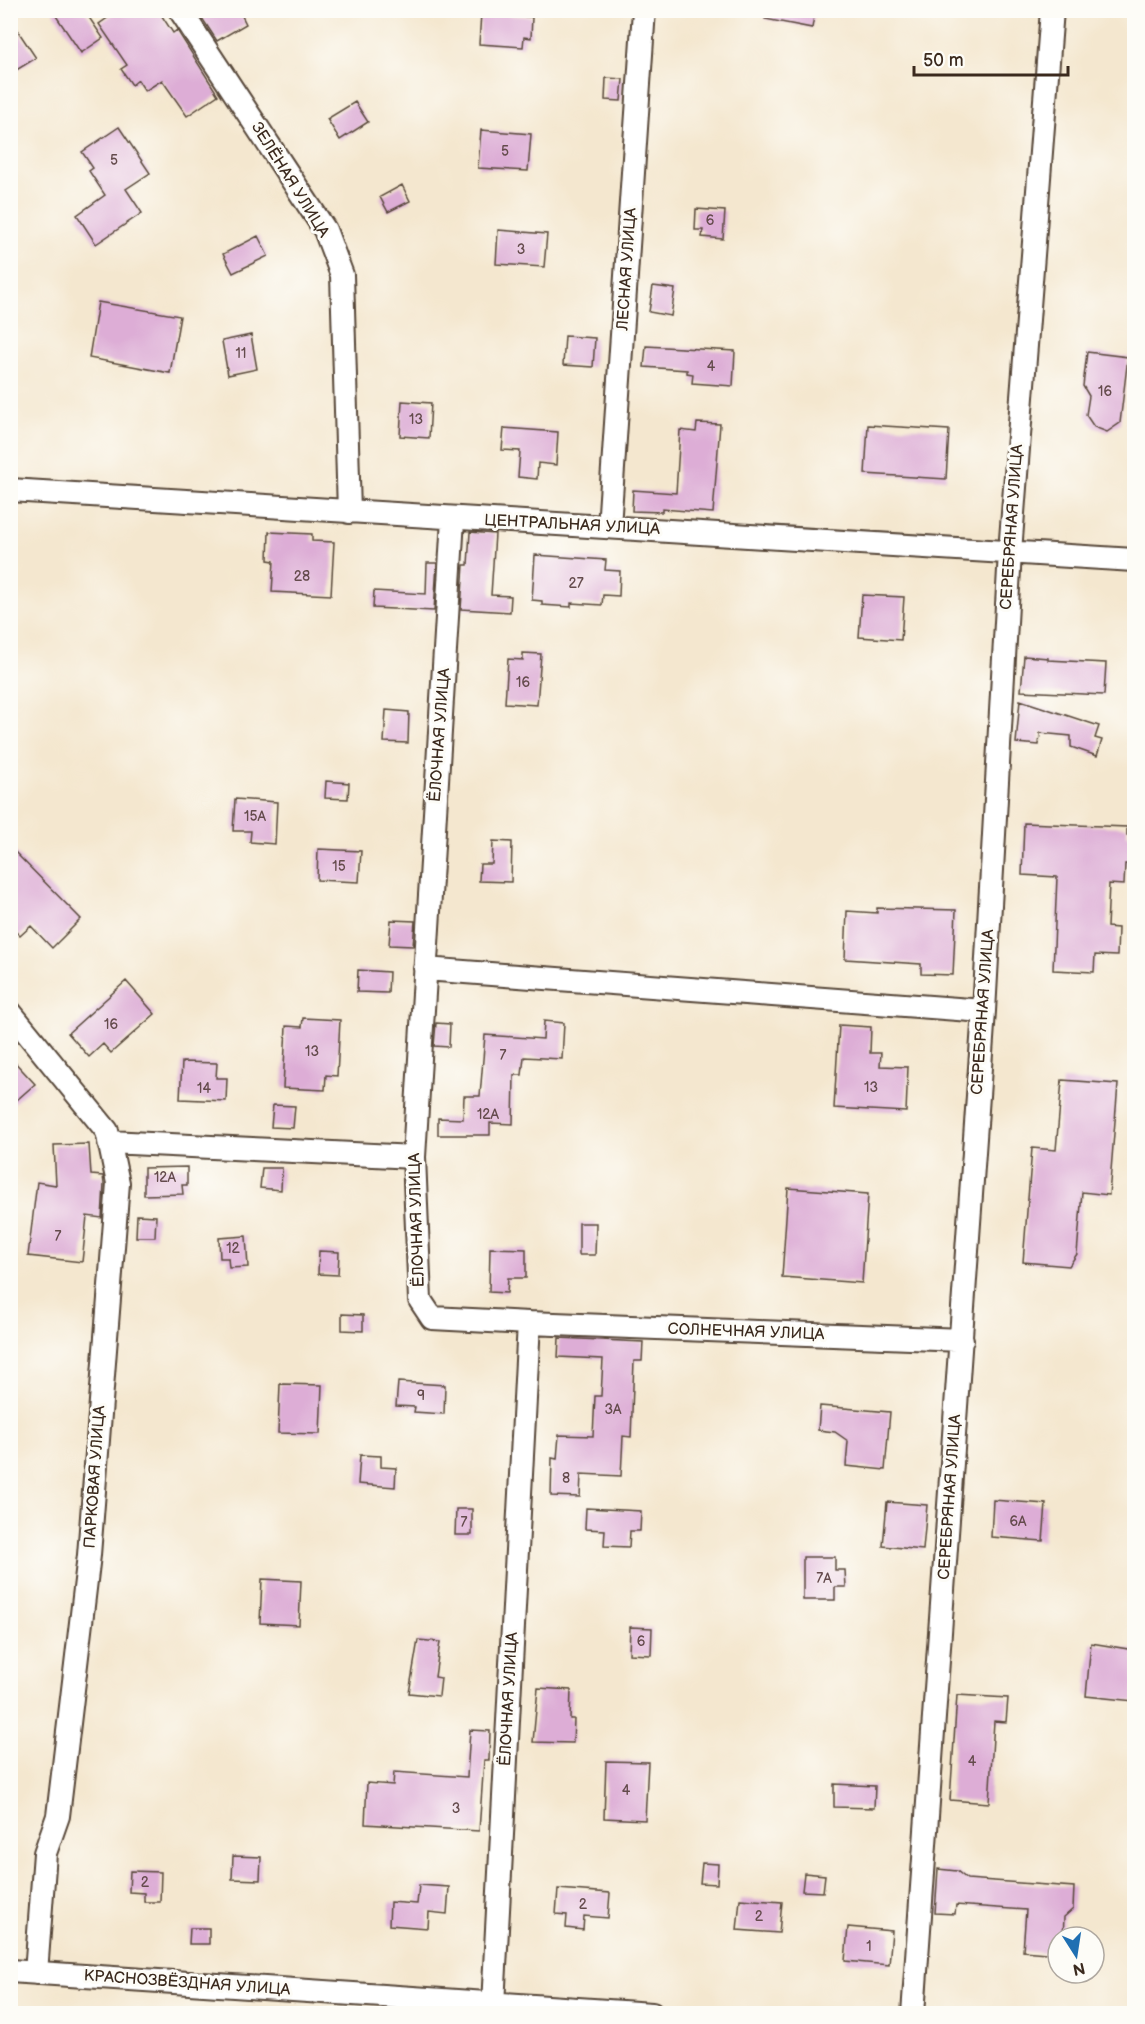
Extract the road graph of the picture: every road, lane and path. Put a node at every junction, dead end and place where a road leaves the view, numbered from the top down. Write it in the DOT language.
graph roads {
  1 [pos="180,10"];
  2 [pos="644,10"];
  3 [pos="1052,10"];
  4 [pos="10,490"];
  5 [pos="349,512"];
  6 [pos="453,519"];
  7 [pos="609,527"];
  8 [pos="1010,552"];
  9 [pos="1134,560"];
  10 [pos="425,969"];
  11 [pos="984,1011"];
  12 [pos="10,1012"];
  13 [pos="109,1142"];
  14 [pos="414,1156"];
  15 [pos="529,1323"];
  16 [pos="962,1340"];
  17 [pos="10,1971"];
  18 [pos="36,1973"];
  19 [pos="493,2005"];
  20 [pos="652,2013"];
  21 [pos="913,2013"];
  1 -- 5 [label="street, ЗЕЛЁНАЯ УЛИЦА"];
  2 -- 7 [label="street, ЛЕСНАЯ УЛИЦА"];
  3 -- 8 [label="street, СЕРЕБРЯНАЯ УЛИЦА"];
  4 -- 5 [label="street, ЦЕНТРАЛЬНАЯ УЛИЦА"];
  5 -- 6 [label="street, ЦЕНТРАЛЬНАЯ УЛИЦА"];
  6 -- 7 [label="street, ЦЕНТРАЛЬНАЯ УЛИЦА"];
  6 -- 10 [label="street, ЁЛОЧНАЯ УЛИЦА"];
  7 -- 8 [label="street, ЦЕНТРАЛЬНАЯ УЛИЦА"];
  8 -- 9 [label="street, ЦЕНТРАЛЬНАЯ УЛИЦА"];
  8 -- 11 [label="street, СЕРЕБРЯНАЯ УЛИЦА"];
  10 -- 11 [label="street"];
  10 -- 14 [label="street, ЁЛОЧНАЯ УЛИЦА"];
  11 -- 16 [label="street, СЕРЕБРЯНАЯ УЛИЦА"];
  12 -- 13 [label="street, ПАРКОВАЯ УЛИЦА"];
  13 -- 14 [label="street"];
  13 -- 18 [label="street, ПАРКОВАЯ УЛИЦА"];
  14 -- 15 [label="street, ЁЛОЧНАЯ УЛИЦА"];
  15 -- 16 [label="street, СОЛНЕЧНАЯ УЛИЦА"];
  15 -- 19 [label="street, ЁЛОЧНАЯ УЛИЦА"];
  16 -- 21 [label="street, СЕРЕБРЯНАЯ УЛИЦА"];
  17 -- 18 [label="street, КРАСНОЗВЁЗДНАЯ УЛИЦА"];
  18 -- 19 [label="street, КРАСНОЗВЁЗДНАЯ УЛИЦА"];
  19 -- 20 [label="street, КРАСНОЗВЁЗДНАЯ УЛИЦА"];
}
